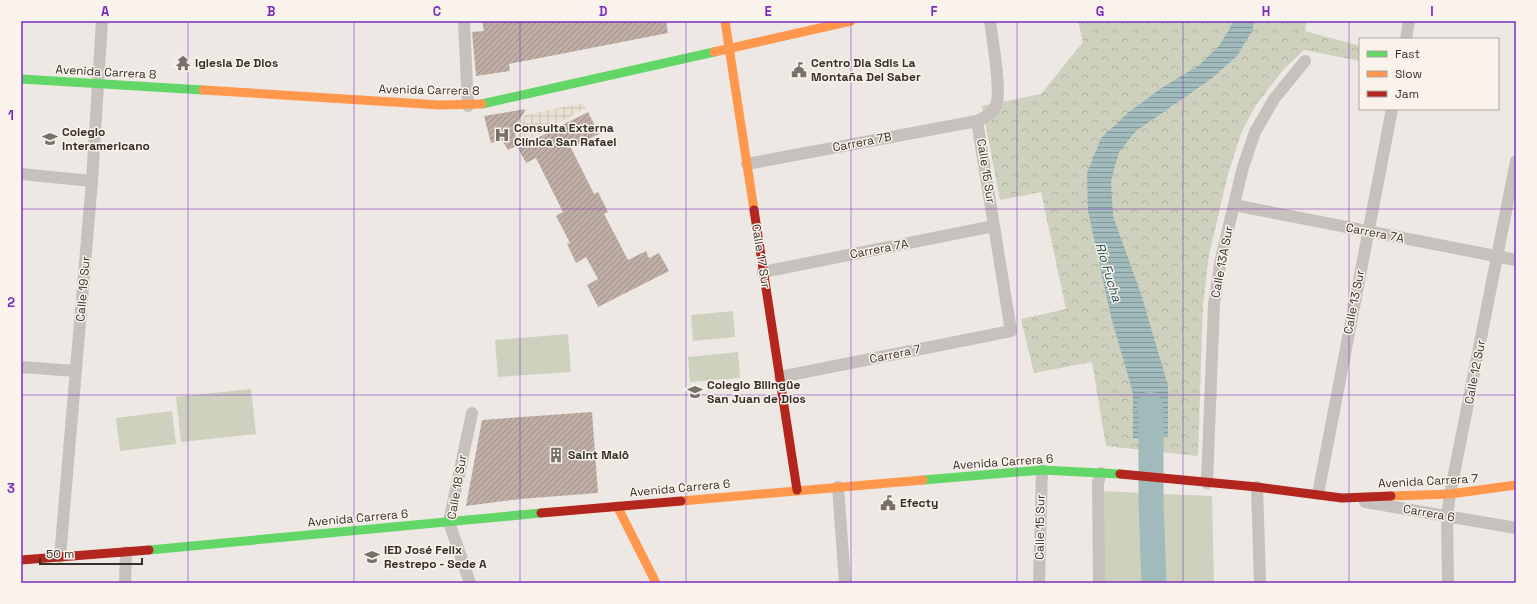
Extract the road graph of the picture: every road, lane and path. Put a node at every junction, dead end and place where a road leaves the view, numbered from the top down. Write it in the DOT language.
graph roads {
  1 [pos="102,21"];
  2 [pos="464,21"];
  3 [pos="725,21"];
  4 [pos="851,21"];
  5 [pos="990,21"];
  6 [pos="1409,21"];
  7 [pos="1406,38"];
  8 [pos="729,49"];
  9 [pos="1305,61"];
  10 [pos="21,79"];
  11 [pos="98,84"];
  12 [pos="468,106"];
  13 [pos="1392,110"];
  14 [pos="978,121"];
  15 [pos="1516,161"];
  16 [pos="747,164"];
  17 [pos="21,174"];
  18 [pos="92,181"];
  19 [pos="1234,205"];
  20 [pos="994,226"];
  21 [pos="1367,232"];
  22 [pos="1498,257"];
  23 [pos="1516,260"];
  24 [pos="763,272"];
  25 [pos="1011,330"];
  26 [pos="21,367"];
  27 [pos="76,371"];
  28 [pos="780,377"];
  29 [pos="472,413"];
  30 [pos="1042,470"];
  31 [pos="1101,472"];
  32 [pos="1207,483"];
  33 [pos="1516,485"];
  34 [pos="838,487"];
  35 [pos="1257,487"];
  36 [pos="797,490"];
  37 [pos="1318,494"];
  38 [pos="1450,494"];
  39 [pos="1342,498"];
  40 [pos="617,506"];
  41 [pos="1447,516"];
  42 [pos="450,522"];
  43 [pos="1516,528"];
  44 [pos="126,552"];
  45 [pos="60,557"];
  46 [pos="21,560"];
  47 [pos="126,583"];
  48 [pos="470,583"];
  49 [pos="656,583"];
  50 [pos="845,583"];
  51 [pos="1039,583"];
  52 [pos="1099,583"];
  53 [pos="1260,583"];
  54 [pos="1448,583"];
  1 -- 11 [label="street, Calle 19 Sur"];
  2 -- 12 [label="street"];
  3 -- 8 [label="main road, Calle 17 Sur"];
  4 -- 8 [label="main road, Avenida Carrera 8"];
  5 -- 14 [label="street"];
  6 -- 7 [label="street"];
  8 -- 12 [label="main road, Avenida Carrera 8"];
  8 -- 16 [label="main road, Calle 17 Sur"];
  9 -- 19 [label="street, Calle 13A Sur"];
  10 -- 11 [label="main road, Avenida Carrera 8"];
  11 -- 12 [label="main road, Avenida Carrera 8"];
  11 -- 18 [label="street, Calle 19 Sur"];
  13 -- 21 [label="street, Calle 13 Sur"];
  14 -- 16 [label="street, Carrera 7B"];
  14 -- 20 [label="street, Calle 15 Sur"];
  15 -- 22 [label="street, Calle 12 Sur"];
  16 -- 24 [label="main road, Calle 17 Sur"];
  17 -- 18 [label="street"];
  18 -- 27 [label="street, Calle 19 Sur"];
  19 -- 21 [label="street, Carrera 7A"];
  19 -- 32 [label="street, Calle 13A Sur"];
  20 -- 24 [label="street, Carrera 7A"];
  20 -- 25 [label="street, Calle 15 Sur"];
  21 -- 22 [label="street, Carrera 7A"];
  21 -- 37 [label="street, Calle 13 Sur"];
  22 -- 23 [label="street, Carrera 7A"];
  22 -- 38 [label="street, Calle 12 Sur"];
  24 -- 28 [label="main road, Calle 17 Sur"];
  25 -- 28 [label="street, Carrera 7"];
  26 -- 27 [label="street"];
  27 -- 45 [label="street, Calle 19 Sur"];
  28 -- 36 [label="main road, Calle 17 Sur"];
  29 -- 42 [label="street, Calle 18 Sur"];
  30 -- 31 [label="main road, Avenida Carrera 6"];
  30 -- 34 [label="main road, Avenida Carrera 6"];
  30 -- 51 [label="street, Calle 15 Sur"];
  31 -- 32 [label="main road, Avenida Carrera 6"];
  31 -- 52 [label="street"];
  32 -- 35 [label="main road, Avenida Carrera 6"];
  33 -- 38 [label="main road, Avenida Carrera 7"];
  34 -- 36 [label="main road, Avenida Carrera 6"];
  34 -- 50 [label="street"];
  35 -- 37 [label="main road, Avenida Carrera 6"];
  35 -- 53 [label="street"];
  36 -- 40 [label="main road, Avenida Carrera 6"];
  37 -- 39 [label="main road, Avenida Carrera 6"];
  38 -- 39 [label="main road, Avenida Carrera 7"];
  38 -- 41 [label="street, Calle 12 Sur"];
  39 -- 41 [label="street, Carrera 6"];
  40 -- 42 [label="main road, Avenida Carrera 6"];
  40 -- 49 [label="main road"];
  41 -- 43 [label="street, Carrera 6"];
  41 -- 54 [label="street, Calle 12 Sur"];
  42 -- 44 [label="main road, Avenida Carrera 6"];
  42 -- 48 [label="street, Calle 18 Sur"];
  44 -- 45 [label="main road, Avenida Carrera 6"];
  44 -- 47 [label="street"];
  45 -- 46 [label="main road, Avenida Carrera 6"];
}
